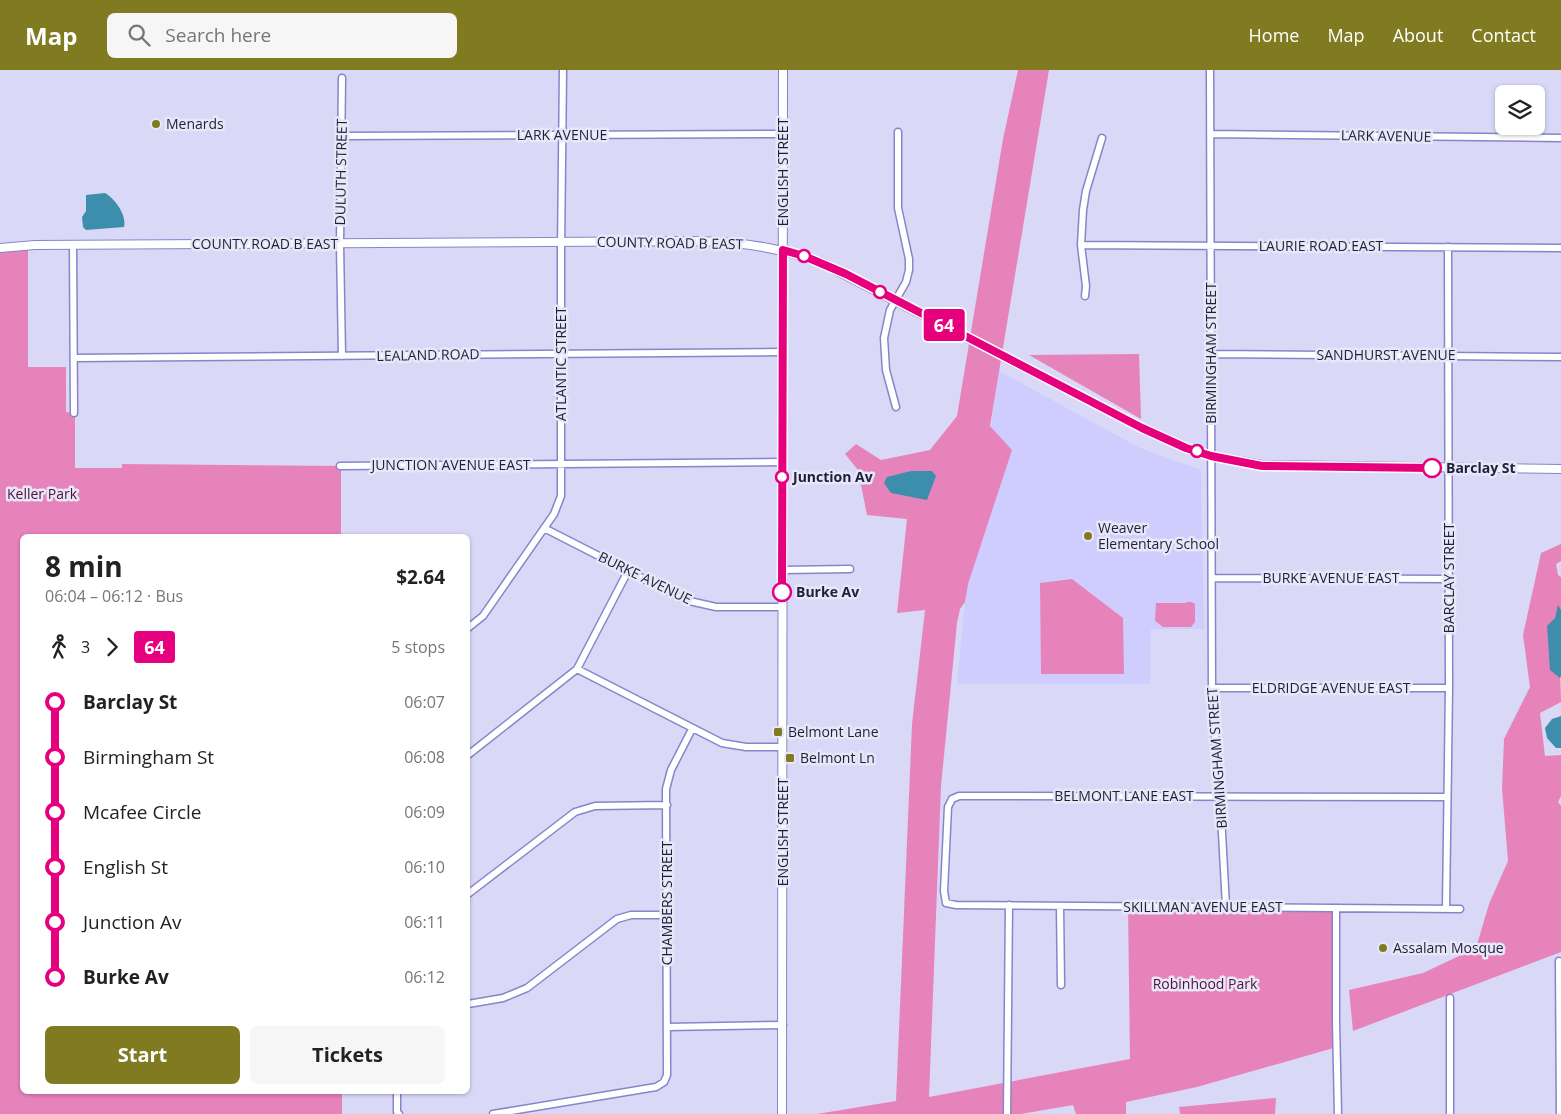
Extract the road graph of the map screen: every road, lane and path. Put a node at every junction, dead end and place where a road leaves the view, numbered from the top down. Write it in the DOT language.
graph roads {
  1 [pos="563,70"];
  2 [pos="783,70"];
  3 [pos="1210,70"];
  4 [pos="342,78"];
  5 [pos="898,132"];
  6 [pos="783,134"];
  7 [pos="1210,134"];
  8 [pos="563,135"];
  9 [pos="342,136"];
  10 [pos="1102,138"];
  11 [pos="1561,138"];
  12 [pos="561,242"];
  13 [pos="340,244"];
  14 [pos="1081,245"];
  15 [pos="73,246"];
  16 [pos="1210,246"];
  17 [pos="1448,247"];
  18 [pos="0,248"];
  19 [pos="1561,248"];
  20 [pos="783,250"];
  21 [pos="1085,296"];
  22 [pos="897,300"];
  23 [pos="782,352"];
  24 [pos="561,354"];
  25 [pos="1211,354"];
  26 [pos="342,356"];
  27 [pos="1448,356"];
  28 [pos="1561,357"];
  29 [pos="74,358"];
  30 [pos="896,407"];
  31 [pos="74,413"];
  32 [pos="1211,456"];
  33 [pos="782,462"];
  34 [pos="562,464"];
  35 [pos="340,466"];
  36 [pos="1448,468"];
  37 [pos="1561,469"];
  38 [pos="544,528"];
  39 [pos="850,569"];
  40 [pos="782,570"];
  41 [pos="628,571"];
  42 [pos="1213,578"];
  43 [pos="1448,579"];
  44 [pos="782,608"];
  45 [pos="470,626"];
  46 [pos="577,669"];
  47 [pos="1212,688"];
  48 [pos="1449,688"];
  49 [pos="692,729"];
  50 [pos="782,747"];
  51 [pos="470,753"];
  52 [pos="1220,797"];
  53 [pos="1447,797"];
  54 [pos="667,805"];
  55 [pos="470,892"];
  56 [pos="946,903"];
  57 [pos="1009,906"];
  58 [pos="1060,906"];
  59 [pos="1226,906"];
  60 [pos="1336,908"];
  61 [pos="1446,909"];
  62 [pos="1460,909"];
  63 [pos="667,916"];
  64 [pos="1559,961"];
  65 [pos="1061,985"];
  66 [pos="1450,998"];
  67 [pos="470,1004"];
  68 [pos="783,1025"];
  69 [pos="667,1027"];
  70 [pos="397,1094"];
  71 [pos="398,1113"];
  72 [pos="493,1114"];
  73 [pos="782,1114"];
  74 [pos="1007,1114"];
  75 [pos="1338,1114"];
  76 [pos="1450,1114"];
  77 [pos="1560,1114"];
  1 -- 8 [label="street, ATLANTIC STREET"];
  2 -- 6 [label="street, ENGLISH STREET"];
  3 -- 7 [label="street, BIRMINGHAM STREET"];
  4 -- 9 [label="street, DULUTH STREET"];
  5 -- 22 [label="street"];
  6 -- 8 [label="street, LARK AVENUE"];
  6 -- 20 [label="street, ENGLISH STREET"];
  7 -- 11 [label="street, LARK AVENUE"];
  7 -- 16 [label="street, BIRMINGHAM STREET"];
  8 -- 9 [label="street, LARK AVENUE"];
  8 -- 12 [label="street, ATLANTIC STREET"];
  9 -- 13 [label="street, DULUTH STREET"];
  10 -- 14 [label="street"];
  12 -- 13 [label="street, COUNTY ROAD B EAST"];
  12 -- 20 [label="street, COUNTY ROAD B EAST"];
  12 -- 24 [label="street, ATLANTIC STREET"];
  13 -- 15 [label="street, COUNTY ROAD B EAST"];
  13 -- 26 [label="street, DULUTH STREET"];
  14 -- 16 [label="street, LAURIE ROAD EAST"];
  14 -- 21 [label="street"];
  15 -- 18 [label="street, COUNTY ROAD B EAST"];
  15 -- 29 [label="street"];
  16 -- 17 [label="street, LAURIE ROAD EAST"];
  16 -- 25 [label="street, BIRMINGHAM STREET"];
  17 -- 19 [label="street, LAURIE ROAD EAST"];
  17 -- 27 [label="street, BARCLAY STREET"];
  20 -- 22 [label="street, COUNTY ROAD B EAST"];
  20 -- 23 [label="street, ENGLISH STREET"];
  22 -- 30 [label="street"];
  22 -- 32 [label="street, COUNTY ROAD B EAST"];
  23 -- 24 [label="street, LEALAND ROAD"];
  23 -- 33 [label="street, ENGLISH STREET"];
  24 -- 26 [label="street, LEALAND ROAD"];
  24 -- 34 [label="street, ATLANTIC STREET"];
  25 -- 27 [label="street, SANDHURST AVENUE"];
  25 -- 32 [label="street, BIRMINGHAM STREET"];
  26 -- 29 [label="street, LEALAND ROAD"];
  27 -- 28 [label="street, SANDHURST AVENUE"];
  27 -- 36 [label="street, BARCLAY STREET"];
  29 -- 31 [label="street"];
  32 -- 36 [label="street, COUNTY ROAD B EAST"];
  32 -- 42 [label="street, BIRMINGHAM STREET"];
  33 -- 34 [label="street, JUNCTION AVENUE EAST"];
  33 -- 40 [label="street, ENGLISH STREET"];
  34 -- 35 [label="street, JUNCTION AVENUE EAST"];
  34 -- 38 [label="street, ATLANTIC STREET"];
  36 -- 37 [label="street, COUNTY ROAD B EAST"];
  36 -- 43 [label="street, BARCLAY STREET"];
  38 -- 41 [label="street, BURKE AVENUE"];
  38 -- 45 [label="street, ATLANTIC STREET"];
  39 -- 40 [label="street"];
  40 -- 44 [label="street, ENGLISH STREET"];
  41 -- 44 [label="street, BURKE AVENUE"];
  41 -- 46 [label="street"];
  42 -- 43 [label="street, BURKE AVENUE EAST"];
  42 -- 47 [label="street, BIRMINGHAM STREET"];
  43 -- 48 [label="street, BARCLAY STREET"];
  44 -- 50 [label="street, ENGLISH STREET"];
  46 -- 49 [label="street"];
  46 -- 51 [label="street"];
  47 -- 48 [label="street, ELDRIDGE AVENUE EAST"];
  47 -- 52 [label="street, BIRMINGHAM STREET"];
  48 -- 53 [label="street, BARCLAY STREET"];
  49 -- 50 [label="street"];
  49 -- 54 [label="street, CHAMBERS STREET"];
  50 -- 68 [label="street, ENGLISH STREET"];
  52 -- 53 [label="street, BELMONT LANE EAST"];
  52 -- 56 [label="street, BELMONT LANE EAST"];
  52 -- 59 [label="street, BIRMINGHAM STREET"];
  53 -- 61 [label="street, BARCLAY STREET"];
  54 -- 55 [label="street"];
  54 -- 63 [label="street, CHAMBERS STREET"];
  56 -- 57 [label="street, SKILLMAN AVENUE EAST"];
  57 -- 58 [label="street, SKILLMAN AVENUE EAST"];
  57 -- 74 [label="street"];
  58 -- 59 [label="street, SKILLMAN AVENUE EAST"];
  58 -- 65 [label="street"];
  59 -- 60 [label="street, SKILLMAN AVENUE EAST"];
  60 -- 61 [label="street, SKILLMAN AVENUE EAST"];
  60 -- 75 [label="street"];
  61 -- 62 [label="street, SKILLMAN AVENUE EAST"];
  63 -- 67 [label="street"];
  63 -- 69 [label="street, CHAMBERS STREET"];
  64 -- 77 [label="street"];
  66 -- 76 [label="street"];
  68 -- 69 [label="street"];
  68 -- 73 [label="street, ENGLISH STREET"];
  69 -- 72 [label="street, CHAMBERS STREET"];
  70 -- 71 [label="street"];
}
